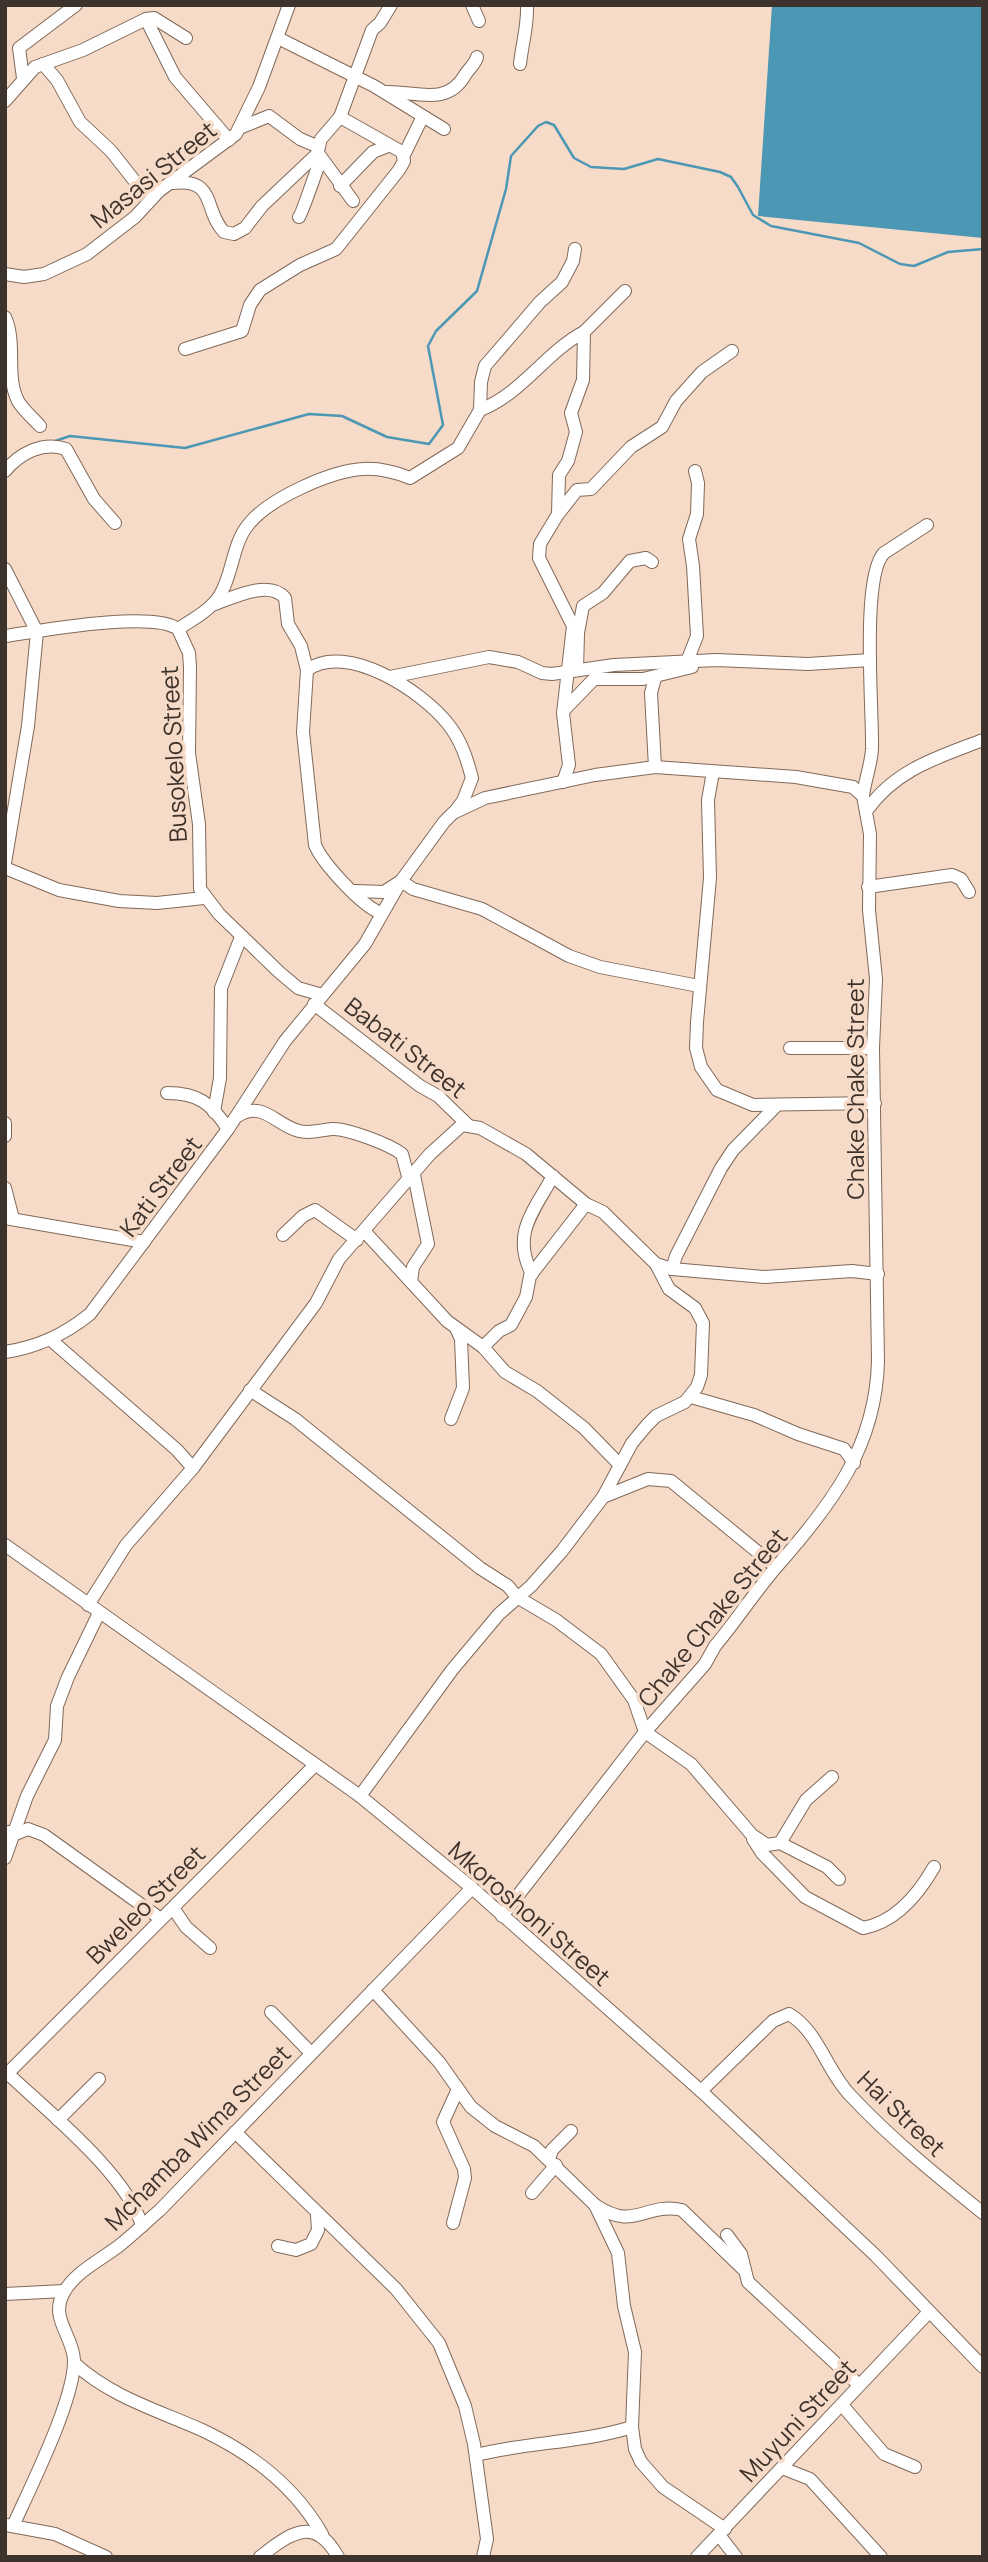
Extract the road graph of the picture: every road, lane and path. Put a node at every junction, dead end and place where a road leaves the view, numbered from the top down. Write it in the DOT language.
graph roads {
  1 [pos="76,5"];
  2 [pos="289,5"];
  3 [pos="391,5"];
  4 [pos="472,5"];
  5 [pos="527,5"];
  6 [pos="146,19"];
  7 [pos="479,21"];
  8 [pos="186,38"];
  9 [pos="278,38"];
  10 [pos="477,57"];
  11 [pos="43,64"];
  12 [pos="520,64"];
  13 [pos="356,76"];
  14 [pos="23,78"];
  15 [pos="385,92"];
  16 [pos="430,96"];
  17 [pos="5,101"];
  18 [pos="340,117"];
  19 [pos="421,117"];
  20 [pos="242,127"];
  21 [pos="444,129"];
  22 [pos="229,140"];
  23 [pos="388,146"];
  24 [pos="319,152"];
  25 [pos="404,155"];
  26 [pos="173,183"];
  27 [pos="340,186"];
  28 [pos="159,191"];
  29 [pos="353,201"];
  30 [pos="299,217"];
  31 [pos="575,249"];
  32 [pos="5,274"];
  33 [pos="625,291"];
  34 [pos="5,317"];
  35 [pos="584,332"];
  36 [pos="185,349"];
  37 [pos="732,351"];
  38 [pos="5,403"];
  39 [pos="20,405"];
  40 [pos="480,410"];
  41 [pos="40,426"];
  42 [pos="5,471"];
  43 [pos="695,471"];
  44 [pos="558,514"];
  45 [pos="115,523"];
  46 [pos="928,525"];
  47 [pos="652,562"];
  48 [pos="5,569"];
  49 [pos="212,605"];
  50 [pos="178,629"];
  51 [pos="575,629"];
  52 [pos="37,632"];
  53 [pos="5,636"];
  54 [pos="870,660"];
  55 [pos="708,661"];
  56 [pos="686,664"];
  57 [pos="307,670"];
  58 [pos="572,671"];
  59 [pos="390,677"];
  60 [pos="655,678"];
  61 [pos="563,713"];
  62 [pos="983,740"];
  63 [pos="568,753"];
  64 [pos="655,767"];
  65 [pos="713,772"];
  66 [pos="595,775"];
  67 [pos="563,782"];
  68 [pos="863,796"];
  69 [pos="867,810"];
  70 [pos="453,813"];
  71 [pos="5,866"];
  72 [pos="401,881"];
  73 [pos="868,887"];
  74 [pos="355,891"];
  75 [pos="969,892"];
  76 [pos="204,898"];
  77 [pos="381,913"];
  78 [pos="241,937"];
  79 [pos="699,986"];
  80 [pos="318,999"];
  81 [pos="790,1048"];
  82 [pos="873,1048"];
  83 [pos="167,1093"];
  84 [pos="874,1103"];
  85 [pos="776,1106"];
  86 [pos="214,1112"];
  87 [pos="236,1118"];
  88 [pos="5,1123"];
  89 [pos="469,1126"];
  90 [pos="228,1129"];
  91 [pos="5,1136"];
  92 [pos="402,1154"];
  93 [pos="430,1154"];
  94 [pos="553,1176"];
  95 [pos="411,1178"];
  96 [pos="5,1188"];
  97 [pos="586,1204"];
  98 [pos="9,1218"];
  99 [pos="283,1236"];
  100 [pos="361,1236"];
  101 [pos="144,1242"];
  102 [pos="656,1264"];
  103 [pos="672,1269"];
  104 [pos="532,1274"];
  105 [pos="878,1274"];
  106 [pos="411,1282"];
  107 [pos="456,1328"];
  108 [pos="51,1340"];
  109 [pos="483,1347"];
  110 [pos="5,1352"];
  111 [pos="250,1390"];
  112 [pos="691,1397"];
  113 [pos="451,1419"];
  114 [pos="854,1462"];
  115 [pos="620,1465"];
  116 [pos="193,1468"];
  117 [pos="603,1497"];
  118 [pos="5,1545"];
  119 [pos="776,1567"];
  120 [pos="517,1597"];
  121 [pos="94,1609"];
  122 [pos="645,1732"];
  123 [pos="314,1766"];
  124 [pos="832,1777"];
  125 [pos="360,1796"];
  126 [pos="9,1832"];
  127 [pos="752,1835"];
  128 [pos="780,1843"];
  129 [pos="5,1858"];
  130 [pos="934,1867"];
  131 [pos="839,1879"];
  132 [pos="472,1888"];
  133 [pos="173,1908"];
  134 [pos="502,1916"];
  135 [pos="161,1919"];
  136 [pos="209,1948"];
  137 [pos="373,1990"];
  138 [pos="271,2012"];
  139 [pos="311,2053"];
  140 [pos="7,2072"];
  141 [pos="99,2079"];
  142 [pos="458,2089"];
  143 [pos="701,2091"];
  144 [pos="58,2120"];
  145 [pos="571,2131"];
  146 [pos="235,2132"];
  147 [pos="550,2157"];
  148 [pos="532,2193"];
  149 [pos="595,2205"];
  150 [pos="983,2213"];
  151 [pos="317,2215"];
  152 [pos="628,2218"];
  153 [pos="453,2223"];
  154 [pos="142,2226"];
  155 [pos="727,2235"];
  156 [pos="613,2240"];
  157 [pos="278,2246"];
  158 [pos="743,2269"];
  159 [pos="64,2291"];
  160 [pos="5,2294"];
  161 [pos="929,2312"];
  162 [pos="74,2363"];
  163 [pos="983,2367"];
  164 [pos="859,2385"];
  165 [pos="842,2405"];
  166 [pos="632,2427"];
  167 [pos="798,2452"];
  168 [pos="476,2455"];
  169 [pos="915,2467"];
  170 [pos="782,2468"];
  171 [pos="806,2476"];
  172 [pos="9,2526"];
  173 [pos="722,2532"];
  174 [pos="322,2534"];
  175 [pos="106,2557"];
  176 [pos="260,2557"];
  177 [pos="338,2557"];
  178 [pos="482,2557"];
  179 [pos="697,2557"];
  180 [pos="736,2557"];
  181 [pos="881,2557"];
  1 -- 14 [label="street"];
  2 -- 9 [label="street, Masasi Street"];
  3 -- 13 [label="street"];
  4 -- 7 [label="street"];
  5 -- 12 [label="street"];
  6 -- 8 [label="street"];
  6 -- 11 [label="street"];
  6 -- 22 [label="street"];
  9 -- 13 [label="street"];
  9 -- 20 [label="street, Masasi Street"];
  10 -- 16 [label="street"];
  11 -- 14 [label="street"];
  11 -- 28 [label="street"];
  13 -- 15 [label="street"];
  13 -- 18 [label="street"];
  14 -- 17 [label="street"];
  15 -- 16 [label="street"];
  15 -- 19 [label="street"];
  16 -- 19 [label="street"];
  18 -- 23 [label="street"];
  18 -- 24 [label="street"];
  19 -- 21 [label="street"];
  19 -- 25 [label="street"];
  20 -- 22 [label="street, Masasi Street"];
  20 -- 24 [label="street"];
  22 -- 26 [label="street, Masasi Street"];
  23 -- 25 [label="street"];
  23 -- 27 [label="street"];
  24 -- 26 [label="street"];
  24 -- 27 [label="street"];
  24 -- 30 [label="street"];
  25 -- 36 [label="street"];
  26 -- 28 [label="street, Masasi Street"];
  27 -- 29 [label="street"];
  28 -- 32 [label="street, Masasi Street"];
  31 -- 40 [label="street"];
  33 -- 35 [label="street"];
  34 -- 39 [label="street"];
  35 -- 40 [label="street"];
  35 -- 44 [label="street"];
  37 -- 44 [label="street"];
  38 -- 39 [label="street"];
  39 -- 41 [label="street"];
  40 -- 49 [label="street"];
  42 -- 45 [label="street"];
  43 -- 56 [label="street"];
  44 -- 51 [label="street"];
  46 -- 54 [label="street"];
  47 -- 51 [label="street"];
  48 -- 52 [label="street"];
  49 -- 50 [label="street"];
  49 -- 57 [label="street"];
  50 -- 52 [label="street, Busokelo Street"];
  50 -- 76 [label="street, Busokelo Street"];
  51 -- 58 [label="street"];
  52 -- 53 [label="street, Busokelo Street"];
  52 -- 71 [label="street"];
  54 -- 55 [label="street"];
  54 -- 68 [label="street"];
  55 -- 56 [label="street"];
  55 -- 60 [label="street"];
  56 -- 58 [label="street"];
  57 -- 59 [label="street"];
  57 -- 74 [label="street"];
  58 -- 59 [label="street"];
  58 -- 61 [label="street"];
  59 -- 70 [label="street"];
  60 -- 61 [label="street"];
  60 -- 64 [label="street"];
  61 -- 63 [label="street"];
  62 -- 69 [label="street"];
  63 -- 66 [label="street"];
  63 -- 67 [label="street"];
  64 -- 65 [label="street"];
  64 -- 66 [label="street"];
  65 -- 68 [label="street"];
  65 -- 79 [label="street"];
  66 -- 67 [label="street"];
  67 -- 70 [label="street"];
  68 -- 69 [label="street, Chake Chake Street"];
  69 -- 73 [label="street, Chake Chake Street"];
  70 -- 72 [label="street"];
  71 -- 76 [label="street"];
  72 -- 74 [label="street"];
  72 -- 77 [label="street"];
  72 -- 79 [label="street"];
  73 -- 75 [label="street"];
  73 -- 82 [label="street, Chake Chake Street"];
  74 -- 77 [label="street"];
  76 -- 78 [label="street"];
  77 -- 80 [label="street"];
  78 -- 80 [label="street"];
  78 -- 86 [label="street"];
  79 -- 85 [label="street"];
  80 -- 87 [label="street, Kati Street"];
  80 -- 89 [label="street, Babati Street"];
  81 -- 82 [label="street"];
  82 -- 84 [label="street, Chake Chake Street"];
  83 -- 86 [label="street"];
  84 -- 85 [label="street"];
  84 -- 105 [label="street, Chake Chake Street"];
  85 -- 103 [label="street"];
  86 -- 90 [label="street"];
  87 -- 90 [label="street, Kati Street"];
  87 -- 92 [label="street"];
  88 -- 91 [label="street"];
  89 -- 93 [label="street"];
  89 -- 94 [label="street"];
  90 -- 101 [label="street, Kati Street"];
  92 -- 93 [label="street"];
  92 -- 95 [label="street"];
  93 -- 95 [label="street"];
  94 -- 97 [label="street"];
  94 -- 104 [label="street"];
  95 -- 100 [label="street"];
  95 -- 106 [label="street"];
  96 -- 98 [label="street"];
  97 -- 102 [label="street"];
  97 -- 104 [label="street"];
  98 -- 101 [label="street"];
  99 -- 100 [label="street"];
  100 -- 106 [label="street"];
  100 -- 111 [label="street"];
  101 -- 108 [label="street, Kati Street"];
  102 -- 103 [label="street"];
  102 -- 112 [label="street"];
  103 -- 105 [label="street"];
  104 -- 109 [label="street"];
  105 -- 114 [label="street, Chake Chake Street"];
  106 -- 107 [label="street"];
  107 -- 109 [label="street"];
  107 -- 113 [label="street"];
  108 -- 110 [label="street, Kati Street"];
  108 -- 116 [label="street"];
  109 -- 115 [label="street"];
  111 -- 116 [label="street"];
  111 -- 120 [label="street"];
  112 -- 114 [label="street"];
  112 -- 115 [label="street"];
  114 -- 119 [label="street, Chake Chake Street"];
  115 -- 117 [label="street"];
  116 -- 121 [label="street"];
  117 -- 119 [label="street"];
  117 -- 120 [label="street"];
  118 -- 121 [label="street, Mkoroshoni Street"];
  119 -- 122 [label="street, Chake Chake Street"];
  120 -- 122 [label="street"];
  120 -- 125 [label="street"];
  121 -- 123 [label="street, Mkoroshoni Street"];
  121 -- 126 [label="street"];
  122 -- 127 [label="street"];
  122 -- 134 [label="street, Chake Chake Street"];
  123 -- 125 [label="street, Mkoroshoni Street"];
  123 -- 133 [label="street, Bweleo Street"];
  124 -- 128 [label="street"];
  125 -- 132 [label="street, Mkoroshoni Street"];
  126 -- 129 [label="street"];
  126 -- 135 [label="street"];
  127 -- 128 [label="street"];
  127 -- 130 [label="street"];
  128 -- 131 [label="street"];
  132 -- 134 [label="street, Mkoroshoni Street"];
  132 -- 137 [label="street, Mchamba Wima Street"];
  133 -- 135 [label="street, Bweleo Street"];
  133 -- 136 [label="street"];
  134 -- 143 [label="street, Mkoroshoni Street"];
  135 -- 140 [label="street, Bweleo Street"];
  137 -- 139 [label="street, Mchamba Wima Street"];
  137 -- 142 [label="street"];
  138 -- 139 [label="street"];
  139 -- 146 [label="street, Mchamba Wima Street"];
  140 -- 144 [label="street"];
  141 -- 144 [label="street"];
  142 -- 147 [label="street"];
  142 -- 153 [label="street"];
  143 -- 150 [label="street, Hai Street"];
  143 -- 161 [label="street, Mkoroshoni Street"];
  144 -- 154 [label="street"];
  145 -- 147 [label="street"];
  146 -- 151 [label="street"];
  146 -- 154 [label="street, Mchamba Wima Street"];
  147 -- 148 [label="street"];
  147 -- 149 [label="street"];
  149 -- 152 [label="street"];
  149 -- 156 [label="street"];
  151 -- 157 [label="street"];
  151 -- 168 [label="street"];
  152 -- 156 [label="street"];
  152 -- 158 [label="street"];
  154 -- 159 [label="street, Mchamba Wima Street"];
  155 -- 158 [label="street"];
  156 -- 166 [label="street"];
  158 -- 164 [label="street"];
  159 -- 160 [label="street"];
  159 -- 162 [label="street"];
  161 -- 163 [label="street, Mkoroshoni Street"];
  161 -- 164 [label="street, Muyuni Street"];
  162 -- 172 [label="street"];
  162 -- 174 [label="street"];
  164 -- 165 [label="street, Muyuni Street"];
  165 -- 167 [label="street, Muyuni Street"];
  165 -- 169 [label="street"];
  166 -- 168 [label="street"];
  166 -- 173 [label="street"];
  167 -- 170 [label="street, Muyuni Street"];
  167 -- 171 [label="street"];
  168 -- 178 [label="street"];
  170 -- 171 [label="street"];
  170 -- 173 [label="street, Muyuni Street"];
  171 -- 181 [label="street"];
  172 -- 175 [label="street"];
  173 -- 179 [label="street, Muyuni Street"];
  173 -- 180 [label="street"];
  174 -- 176 [label="street"];
  174 -- 177 [label="street"];
}
